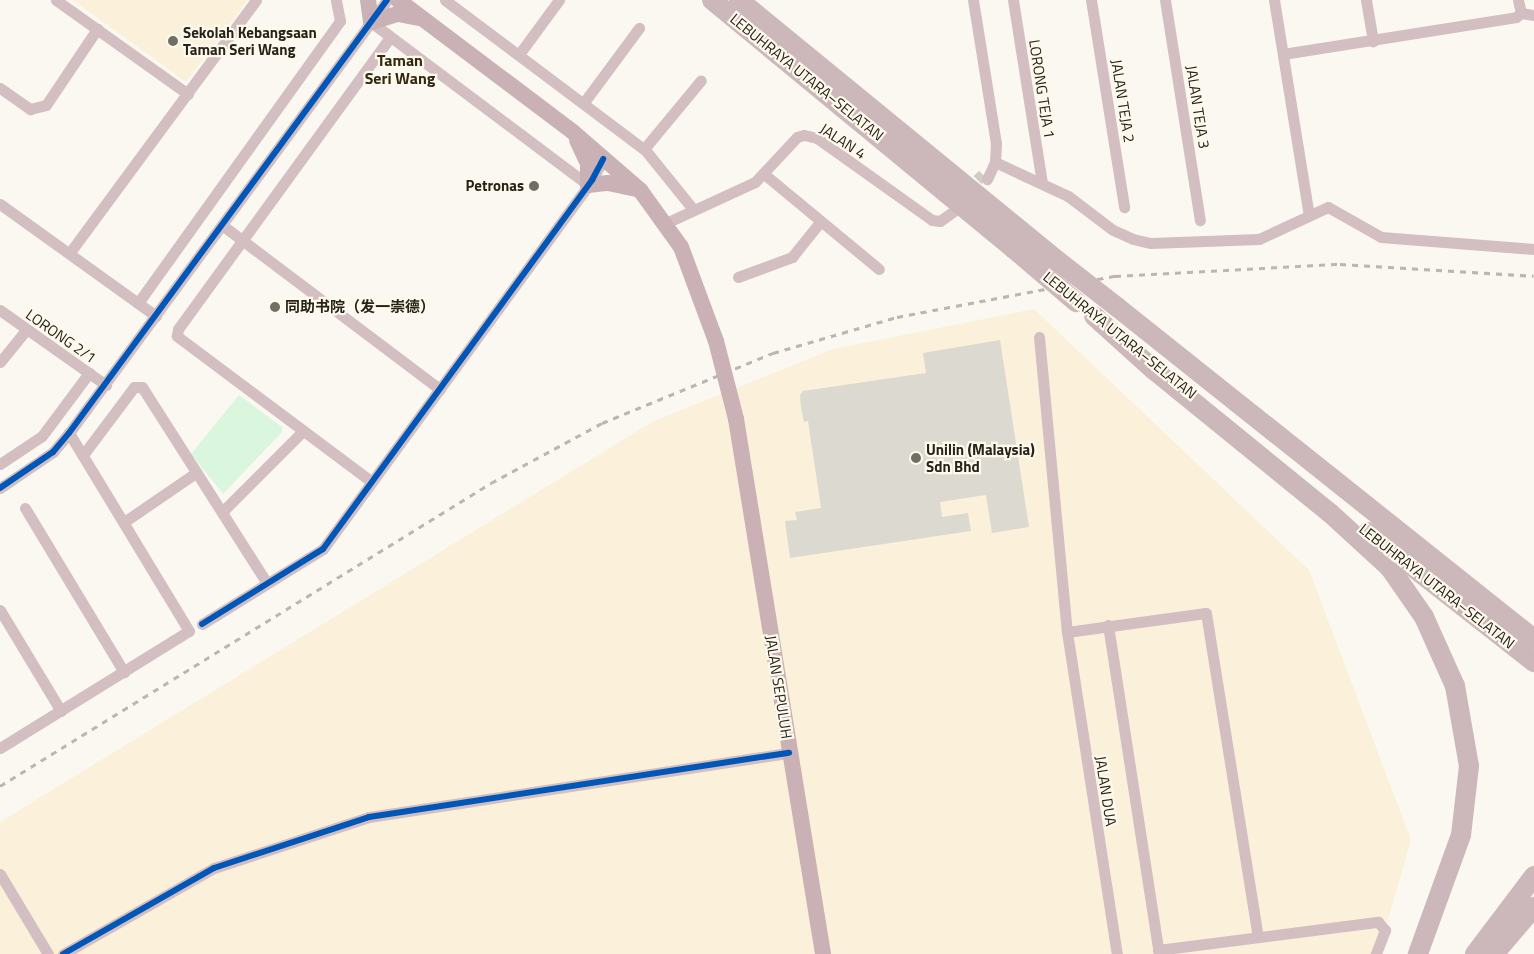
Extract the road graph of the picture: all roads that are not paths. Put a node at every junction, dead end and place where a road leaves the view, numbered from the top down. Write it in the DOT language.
graph roads {
  1 [pos="56,0"];
  2 [pos="256,0"];
  3 [pos="336,0"];
  4 [pos="368,0"];
  5 [pos="387,0"];
  6 [pos="398,0"];
  7 [pos="559,0"];
  8 [pos="712,0"];
  9 [pos="739,0"];
  10 [pos="973,0"];
  11 [pos="1013,0"];
  12 [pos="1091,0"];
  13 [pos="1165,0"];
  14 [pos="1274,0"];
  15 [pos="1366,0"];
  16 [pos="1518,0"];
  17 [pos="453,2"];
  18 [pos="1521,13"];
  19 [pos="1534,15"];
  20 [pos="424,19"];
  21 [pos="371,22"];
  22 [pos="639,28"];
  23 [pos="97,29"];
  24 [pos="390,37"];
  25 [pos="1372,41"];
  26 [pos="520,53"];
  27 [pos="1283,54"];
  28 [pos="701,80"];
  29 [pos="0,88"];
  30 [pos="188,94"];
  31 [pos="585,101"];
  32 [pos="573,132"];
  33 [pos="644,149"];
  34 [pos="607,162"];
  35 [pos="764,174"];
  36 [pos="590,183"];
  37 [pos="1042,183"];
  38 [pos="640,190"];
  39 [pos="0,204"];
  40 [pos="1124,207"];
  41 [pos="692,208"];
  42 [pos="950,211"];
  43 [pos="1309,215"];
  44 [pos="1200,220"];
  45 [pos="820,222"];
  46 [pos="666,223"];
  47 [pos="222,225"];
  48 [pos="243,240"];
  49 [pos="1534,249"];
  50 [pos="71,251"];
  51 [pos="879,269"];
  52 [pos="738,277"];
  53 [pos="138,302"];
  54 [pos="0,310"];
  55 [pos="156,316"];
  56 [pos="1094,316"];
  57 [pos="26,330"];
  58 [pos="1039,337"];
  59 [pos="0,362"];
  60 [pos="88,373"];
  61 [pos="106,385"];
  62 [pos="440,389"];
  63 [pos="304,432"];
  64 [pos="69,433"];
  65 [pos="83,455"];
  66 [pos="0,464"];
  67 [pos="197,472"];
  68 [pos="372,482"];
  69 [pos="0,488"];
  70 [pos="25,508"];
  71 [pos="222,512"];
  72 [pos="124,522"];
  73 [pos="267,583"];
  74 [pos="0,610"];
  75 [pos="202,624"];
  76 [pos="1108,625"];
  77 [pos="1066,632"];
  78 [pos="1534,639"];
  79 [pos="1534,662"];
  80 [pos="124,672"];
  81 [pos="61,711"];
  82 [pos="0,748"];
  83 [pos="789,753"];
  84 [pos="0,874"];
  85 [pos="1534,876"];
  86 [pos="1534,908"];
  87 [pos="1258,936"];
  88 [pos="1159,952"];
  89 [pos="48,954"];
  90 [pos="63,954"];
  91 [pos="822,954"];
  92 [pos="1117,954"];
  93 [pos="1376,954"];
  94 [pos="1418,954"];
  95 [pos="1475,954"];
  96 [pos="1494,954"];
  1 -- 23 [label="street"];
  2 -- 30 [label="street"];
  3 -- 53 [label="street"];
  4 -- 21 [label="main road"];
  5 -- 21 [label="street"];
  6 -- 20 [label="main road, JALAN SEPULUH"];
  7 -- 26 [label="street"];
  8 -- 56 [label="highway, LEBUHRAYA UTARA–SELATAN, bridge"];
  9 -- 78 [label="highway, LEBUHRAYA UTARA–SELATAN, bridge"];
  10 -- 37 [label="street"];
  11 -- 37 [label="street, LORONG TEJA 1"];
  12 -- 40 [label="street, JALAN TEJA 2"];
  13 -- 44 [label="street, JALAN TEJA 3"];
  14 -- 27 [label="street"];
  15 -- 25 [label="street"];
  16 -- 18 [label="street"];
  17 -- 26 [label="street"];
  18 -- 19 [label="street"];
  18 -- 25 [label="street"];
  20 -- 21 [label="main road"];
  20 -- 32 [label="main road, JALAN SEPULUH"];
  21 -- 24 [label="street"];
  21 -- 47 [label="street"];
  22 -- 31 [label="street"];
  23 -- 29 [label="street"];
  23 -- 30 [label="street"];
  24 -- 36 [label="street"];
  24 -- 48 [label="street"];
  25 -- 27 [label="street"];
  26 -- 31 [label="street"];
  27 -- 43 [label="street"];
  28 -- 33 [label="street"];
  30 -- 50 [label="street"];
  31 -- 33 [label="street"];
  32 -- 34 [label="main road, JALAN SEPULUH"];
  32 -- 36 [label="main road"];
  33 -- 41 [label="street"];
  34 -- 36 [label="street"];
  34 -- 38 [label="main road, JALAN SEPULUH"];
  35 -- 41 [label="street, JALAN 4"];
  35 -- 42 [label="street, JALAN 4"];
  35 -- 45 [label="street"];
  36 -- 38 [label="main road"];
  36 -- 62 [label="street"];
  37 -- 43 [label="street"];
  38 -- 46 [label="main road, JALAN SEPULUH"];
  39 -- 50 [label="street"];
  41 -- 46 [label="street, JALAN 4"];
  43 -- 49 [label="street"];
  45 -- 51 [label="street"];
  45 -- 52 [label="street"];
  46 -- 83 [label="main road, JALAN SEPULUH, bridge"];
  47 -- 48 [label="street"];
  47 -- 55 [label="street"];
  48 -- 62 [label="street"];
  48 -- 63 [label="street"];
  50 -- 53 [label="street"];
  53 -- 55 [label="street"];
  54 -- 57 [label="street, LORONG 2/1"];
  55 -- 61 [label="street"];
  56 -- 79 [label="highway, LEBUHRAYA UTARA–SELATAN"];
  56 -- 94 [label="highway"];
  57 -- 59 [label="street"];
  57 -- 60 [label="street, LORONG 2/1"];
  58 -- 77 [label="street, JALAN DUA"];
  60 -- 61 [label="street, LORONG 2/1"];
  60 -- 66 [label="street"];
  61 -- 64 [label="street"];
  62 -- 68 [label="street"];
  63 -- 68 [label="street"];
  63 -- 71 [label="street"];
  64 -- 65 [label="street"];
  64 -- 69 [label="street"];
  65 -- 67 [label="street"];
  65 -- 72 [label="street"];
  67 -- 71 [label="street"];
  67 -- 72 [label="street"];
  68 -- 73 [label="street"];
  70 -- 80 [label="street"];
  71 -- 73 [label="street"];
  72 -- 80 [label="street"];
  73 -- 75 [label="street"];
  74 -- 81 [label="street"];
  76 -- 77 [label="street"];
  76 -- 87 [label="street"];
  76 -- 88 [label="street"];
  77 -- 92 [label="street, JALAN DUA"];
  80 -- 81 [label="street"];
  81 -- 82 [label="street"];
  83 -- 90 [label="street"];
  83 -- 91 [label="main road, JALAN SEPULUH"];
  84 -- 89 [label="street"];
  85 -- 95 [label="highway"];
  86 -- 96 [label="highway"];
  87 -- 88 [label="street"];
  87 -- 93 [label="street"];
}
